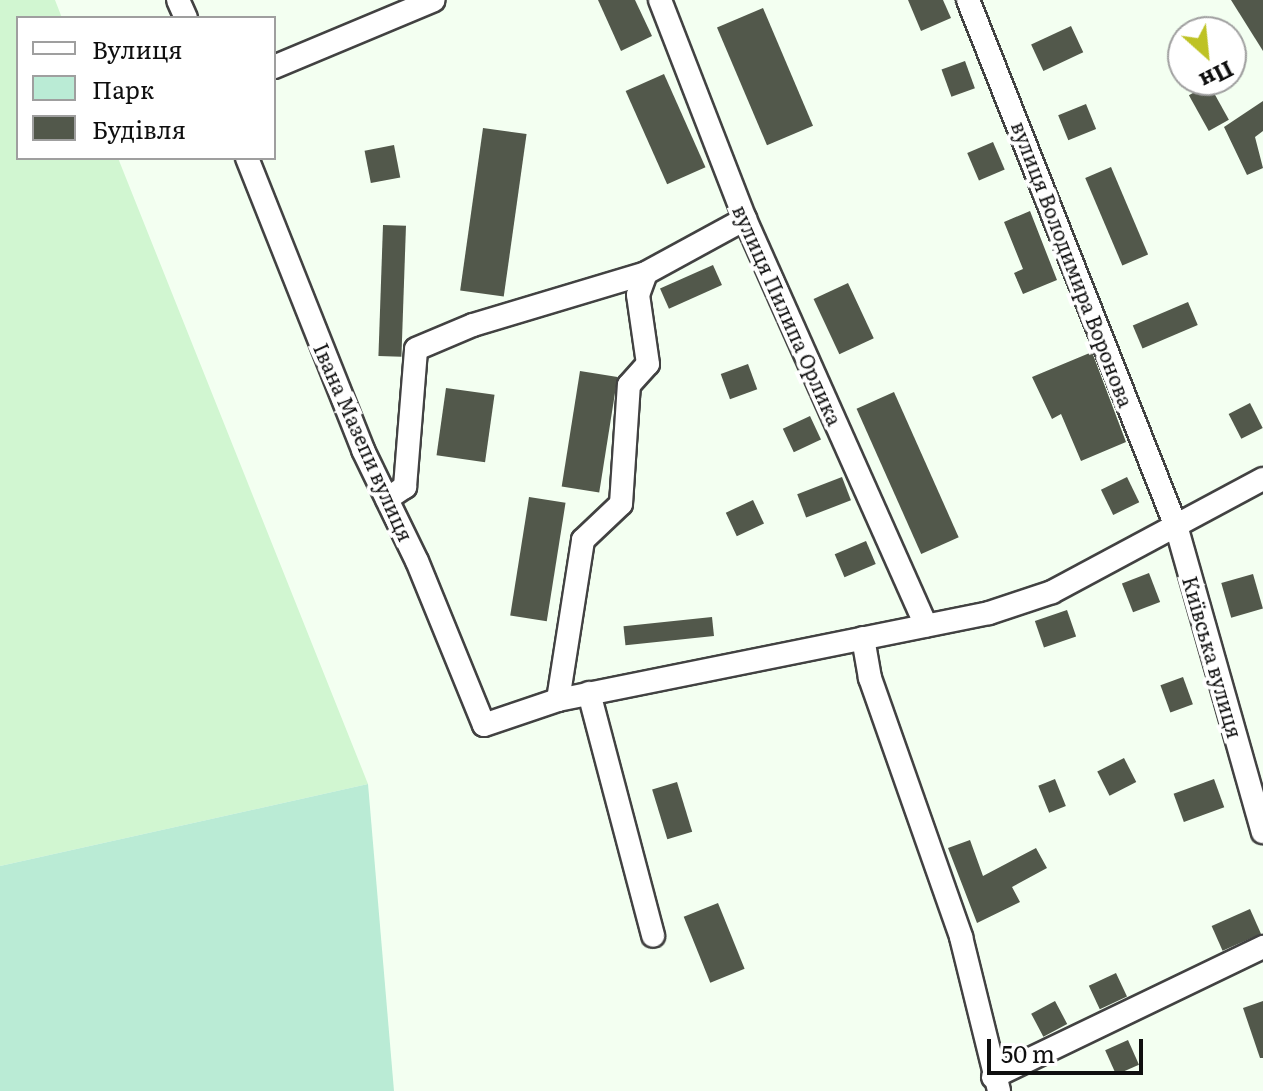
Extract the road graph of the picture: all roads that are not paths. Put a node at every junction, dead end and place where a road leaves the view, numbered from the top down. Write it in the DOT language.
graph roads {
  1 [pos="434,0"];
  2 [pos="660,0"];
  3 [pos="968,0"];
  4 [pos="276,66"];
  5 [pos="248,160"];
  6 [pos="745,219"];
  7 [pos="646,273"];
  8 [pos="1263,479"];
  9 [pos="387,499"];
  10 [pos="1177,529"];
  11 [pos="926,626"];
  12 [pos="863,638"];
  13 [pos="589,693"];
  14 [pos="558,700"];
  15 [pos="1263,832"];
  16 [pos="653,936"];
  17 [pos="1263,947"];
  18 [pos="996,1084"];
  1 -- 4 [label="street"];
  2 -- 6 [label="street, вулиця Пилипа Орлика"];
  3 -- 10 [label="street, вулиця Володимира Воронова"];
  5 -- 9 [label="street, Івана Мазепи вулиця"];
  6 -- 7 [label="street"];
  6 -- 11 [label="street, вулиця Пилипа Орлика"];
  7 -- 9 [label="street"];
  7 -- 14 [label="street"];
  8 -- 10 [label="street"];
  9 -- 14 [label="street, Івана Мазепи вулиця"];
  10 -- 11 [label="street"];
  10 -- 15 [label="street, Київська вулиця"];
  11 -- 12 [label="street"];
  12 -- 13 [label="street"];
  12 -- 18 [label="street"];
  13 -- 14 [label="street"];
  13 -- 16 [label="street"];
  17 -- 18 [label="street"];
}
